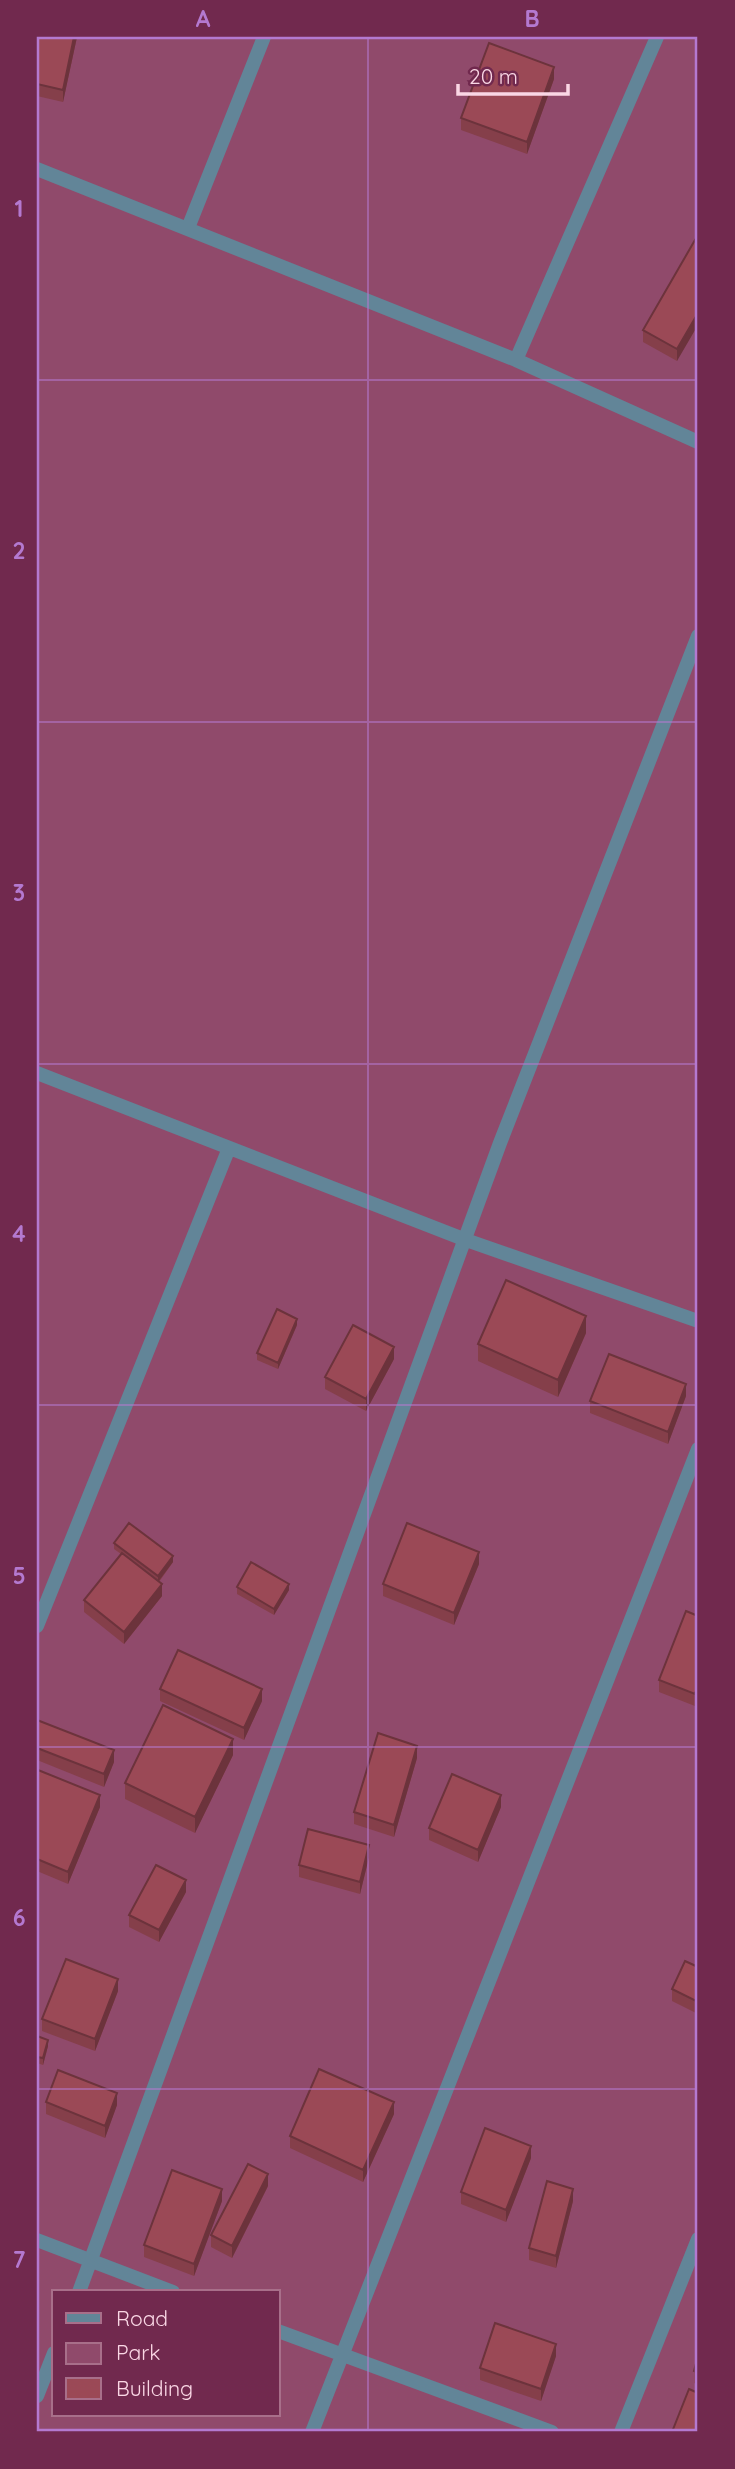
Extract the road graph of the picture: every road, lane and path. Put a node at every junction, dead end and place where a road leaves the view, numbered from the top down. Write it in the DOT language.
graph roads {
  1 [pos="264,37"];
  2 [pos="657,37"];
  3 [pos="37,169"];
  4 [pos="188,228"];
  5 [pos="516,360"];
  6 [pos="698,442"];
  7 [pos="698,636"];
  8 [pos="37,1073"];
  9 [pos="229,1148"];
  10 [pos="466,1240"];
  11 [pos="698,1321"];
  12 [pos="698,1449"];
  13 [pos="37,1626"];
  14 [pos="698,2239"];
  15 [pos="37,2240"];
  16 [pos="91,2262"];
  17 [pos="80,2290"];
  18 [pos="168,2290"];
  19 [pos="280,2332"];
  20 [pos="341,2353"];
  21 [pos="52,2358"];
  22 [pos="37,2396"];
  23 [pos="312,2432"];
  24 [pos="552,2432"];
  25 [pos="621,2432"];
  1 -- 4 [label="street"];
  2 -- 5 [label="street"];
  3 -- 4 [label="street"];
  4 -- 5 [label="street"];
  5 -- 6 [label="street"];
  7 -- 10 [label="street"];
  8 -- 9 [label="street"];
  9 -- 10 [label="street"];
  9 -- 13 [label="street"];
  10 -- 11 [label="street"];
  10 -- 16 [label="street"];
  12 -- 20 [label="street"];
  14 -- 25 [label="street"];
  15 -- 16 [label="street"];
  16 -- 17 [label="street"];
  16 -- 18 [label="street"];
  19 -- 20 [label="street"];
  20 -- 23 [label="street"];
  20 -- 24 [label="street"];
  21 -- 22 [label="street"];
}
